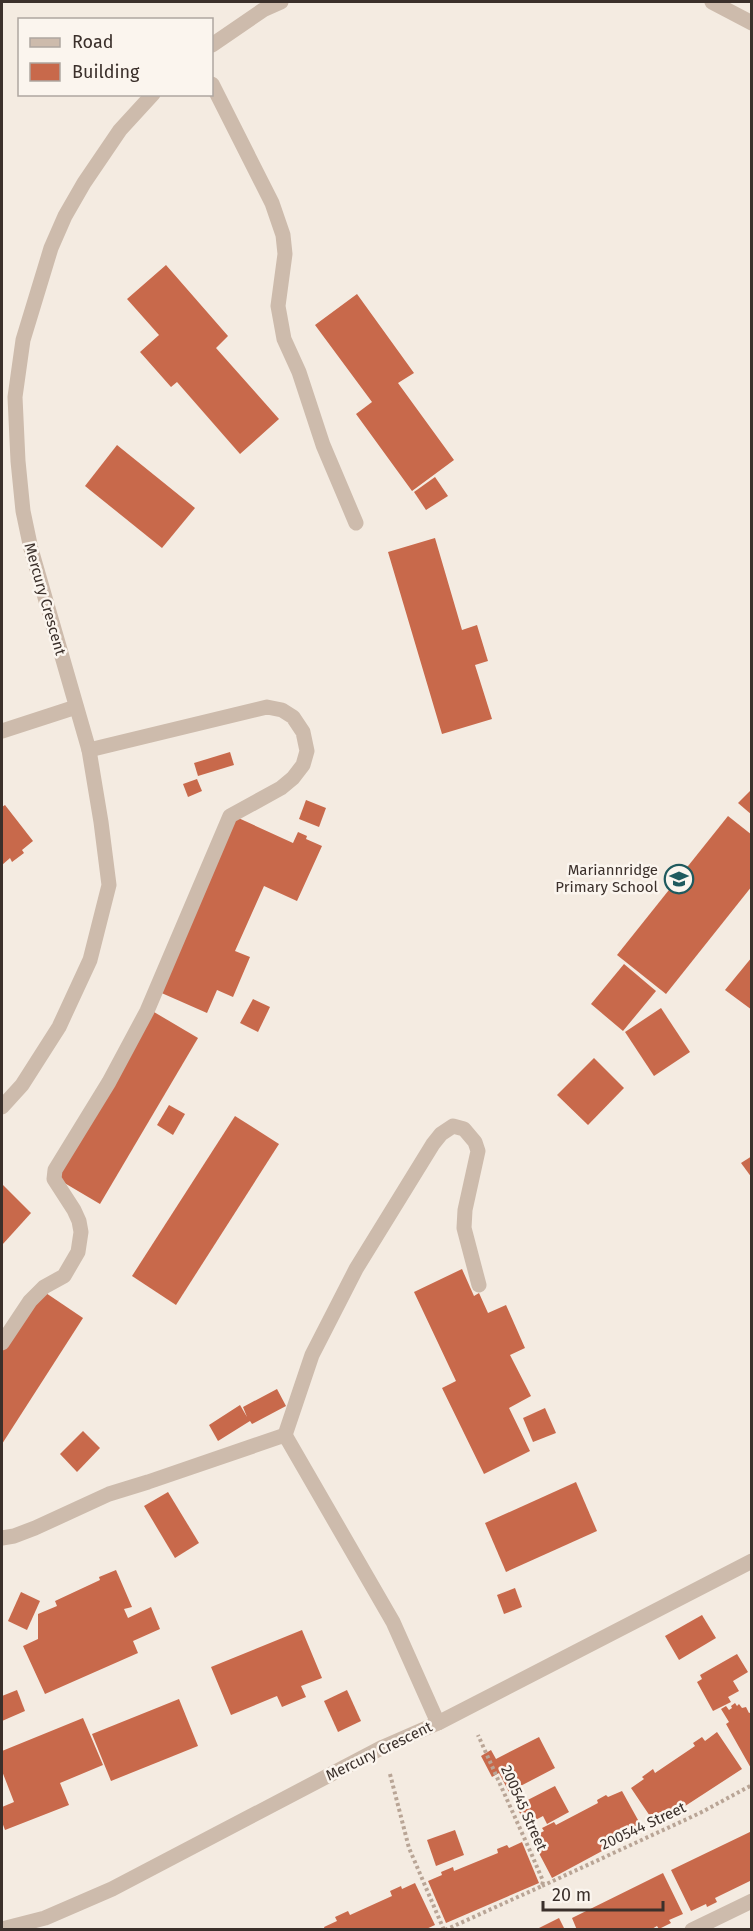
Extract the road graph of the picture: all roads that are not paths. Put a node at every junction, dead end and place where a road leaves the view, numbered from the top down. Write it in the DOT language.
graph roads {
  1 [pos="281,2"];
  2 [pos="711,2"];
  3 [pos="752,23"];
  4 [pos="213,44"];
  5 [pos="213,86"];
  6 [pos="151,96"];
  7 [pos="356,523"];
  8 [pos="76,707"];
  9 [pos="2,732"];
  10 [pos="89,750"];
  11 [pos="2,1107"];
  12 [pos="479,1285"];
  13 [pos="2,1343"];
  14 [pos="285,1435"];
  15 [pos="2,1538"];
  16 [pos="752,1561"];
  17 [pos="438,1723"];
  18 [pos="752,1901"];
  19 [pos="2,1919"];
  20 [pos="25,1924"];
  21 [pos="2,1929"];
  22 [pos="692,1929"];
  1 -- 4 [label="street"];
  2 -- 3 [label="street"];
  5 -- 7 [label="street"];
  6 -- 8 [label="street, Mercury Crescent"];
  8 -- 9 [label="street"];
  8 -- 10 [label="street, Mercury Crescent"];
  10 -- 11 [label="street, Mercury Crescent"];
  10 -- 13 [label="street"];
  12 -- 14 [label="street"];
  14 -- 15 [label="street"];
  14 -- 17 [label="street"];
  16 -- 17 [label="street, Mercury Crescent"];
  17 -- 20 [label="street, Mercury Crescent"];
  18 -- 22 [label="street"];
  19 -- 20 [label="street"];
  20 -- 21 [label="street, Mercury Crescent"];
}
